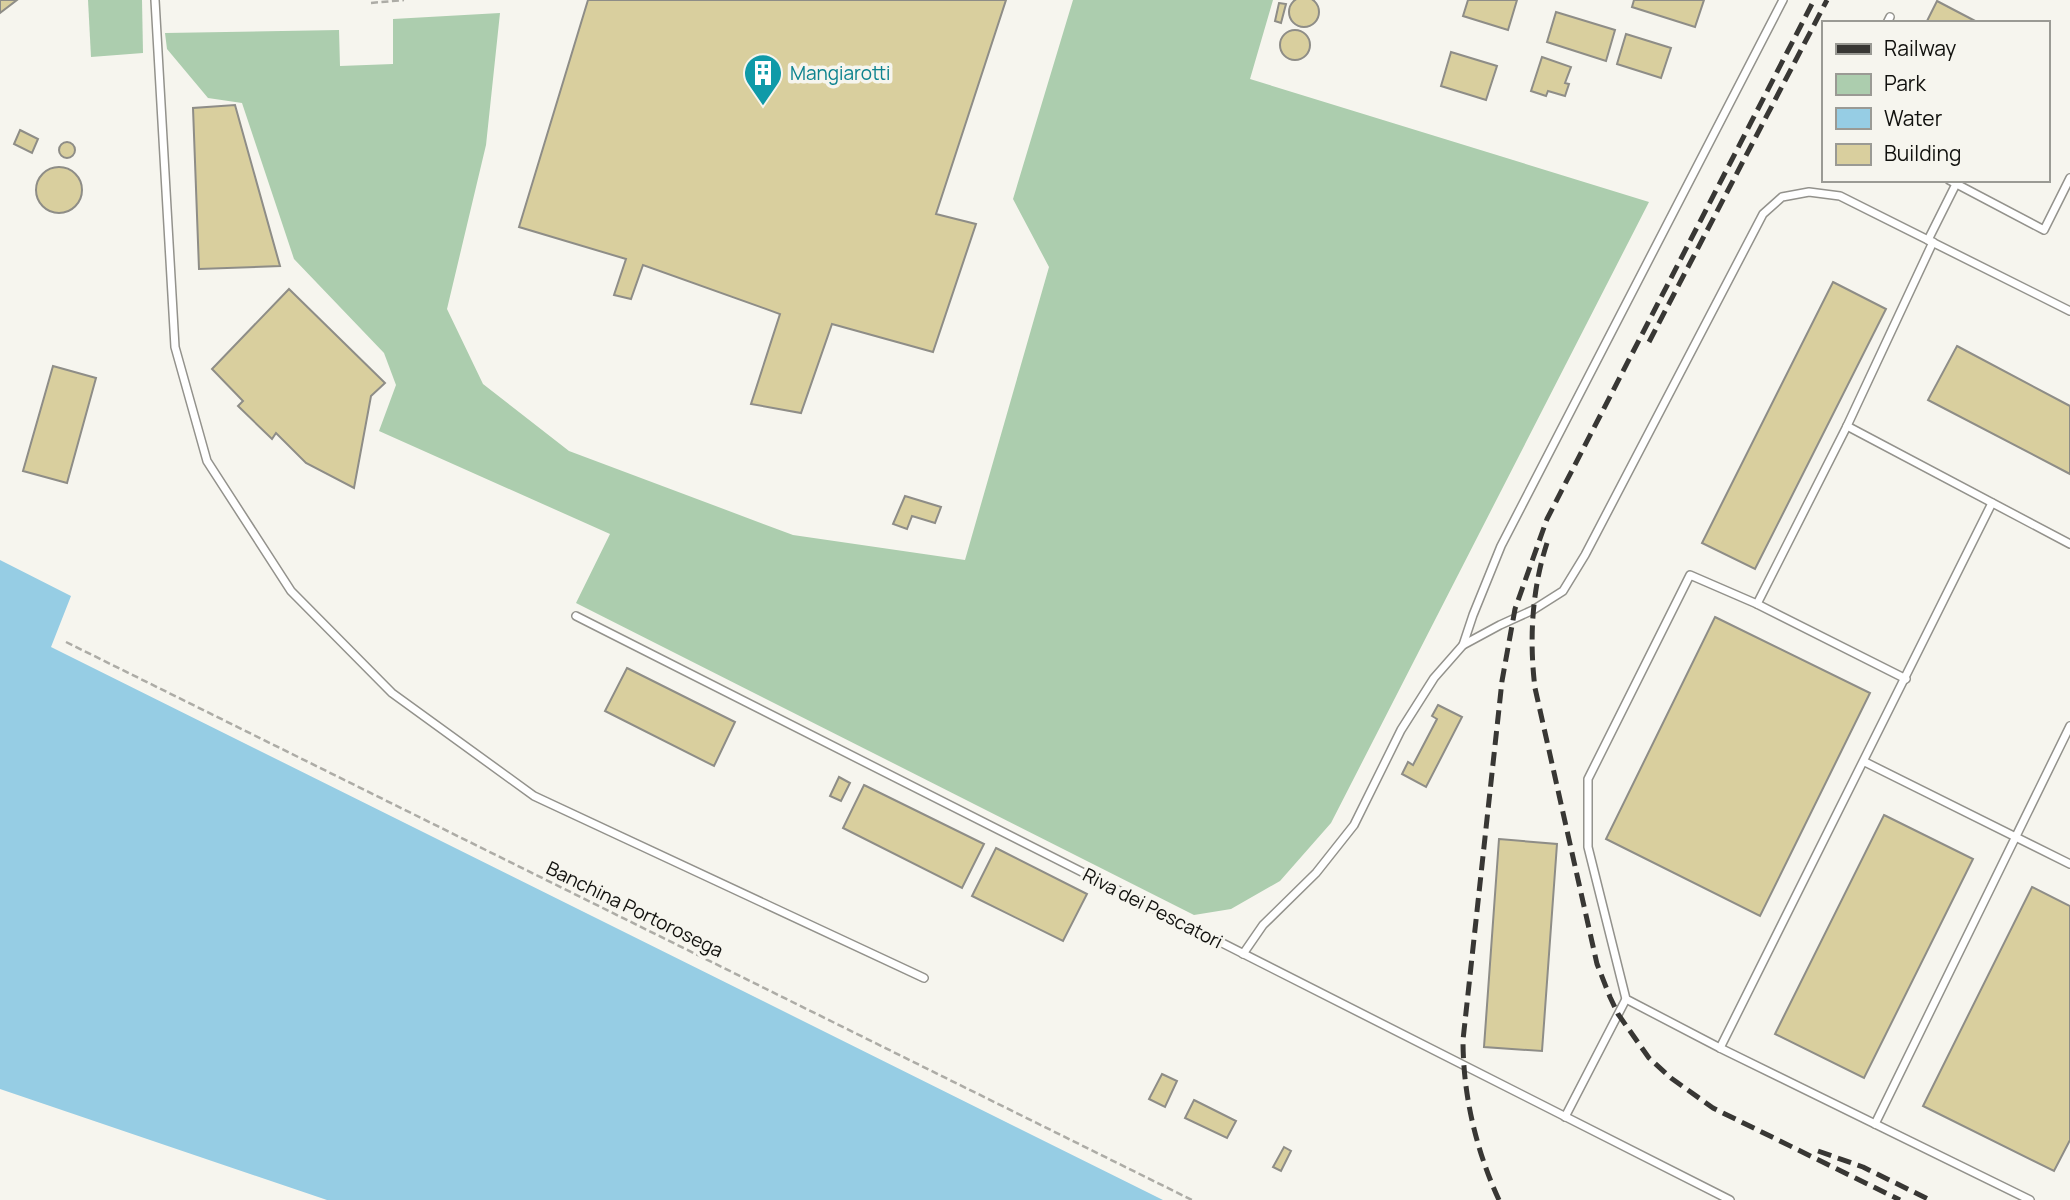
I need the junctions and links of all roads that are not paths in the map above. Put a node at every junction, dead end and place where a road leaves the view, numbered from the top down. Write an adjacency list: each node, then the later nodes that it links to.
1 (155, 0): 19 (lane)
2 (1783, 0): 12 (lane)
3 (2070, 178): 4 (lane)
4 (1952, 182): 5 (lane)
5 (1931, 241): 6 (lane); 7 (lane); 12 (lane)
6 (2070, 311)
7 (1847, 426): 8 (lane); 10 (lane)
8 (1993, 503): 9 (lane); 13 (lane)
9 (2070, 544)
10 (1757, 604): 13 (lane); 20 (lane)
11 (576, 616): 18 (lane, Riva dei Pescatori)
12 (1463, 645): 18 (lane)
13 (1906, 679): 15 (lane)
14 (2070, 726): 16 (lane)
15 (1864, 762): 16 (lane); 21 (lane)
16 (2016, 837): 17 (lane); 23 (lane)
17 (2070, 864)
18 (1243, 954): 22 (lane, Riva dei Pescatori)
19 (925, 978)
20 (1626, 999): 21 (lane); 22 (lane)
21 (1720, 1048): 23 (lane)
22 (1565, 1117): 24 (lane, Riva dei Pescatori)
23 (1875, 1124): 25 (lane)
24 (1730, 1200)
25 (2030, 1200)

